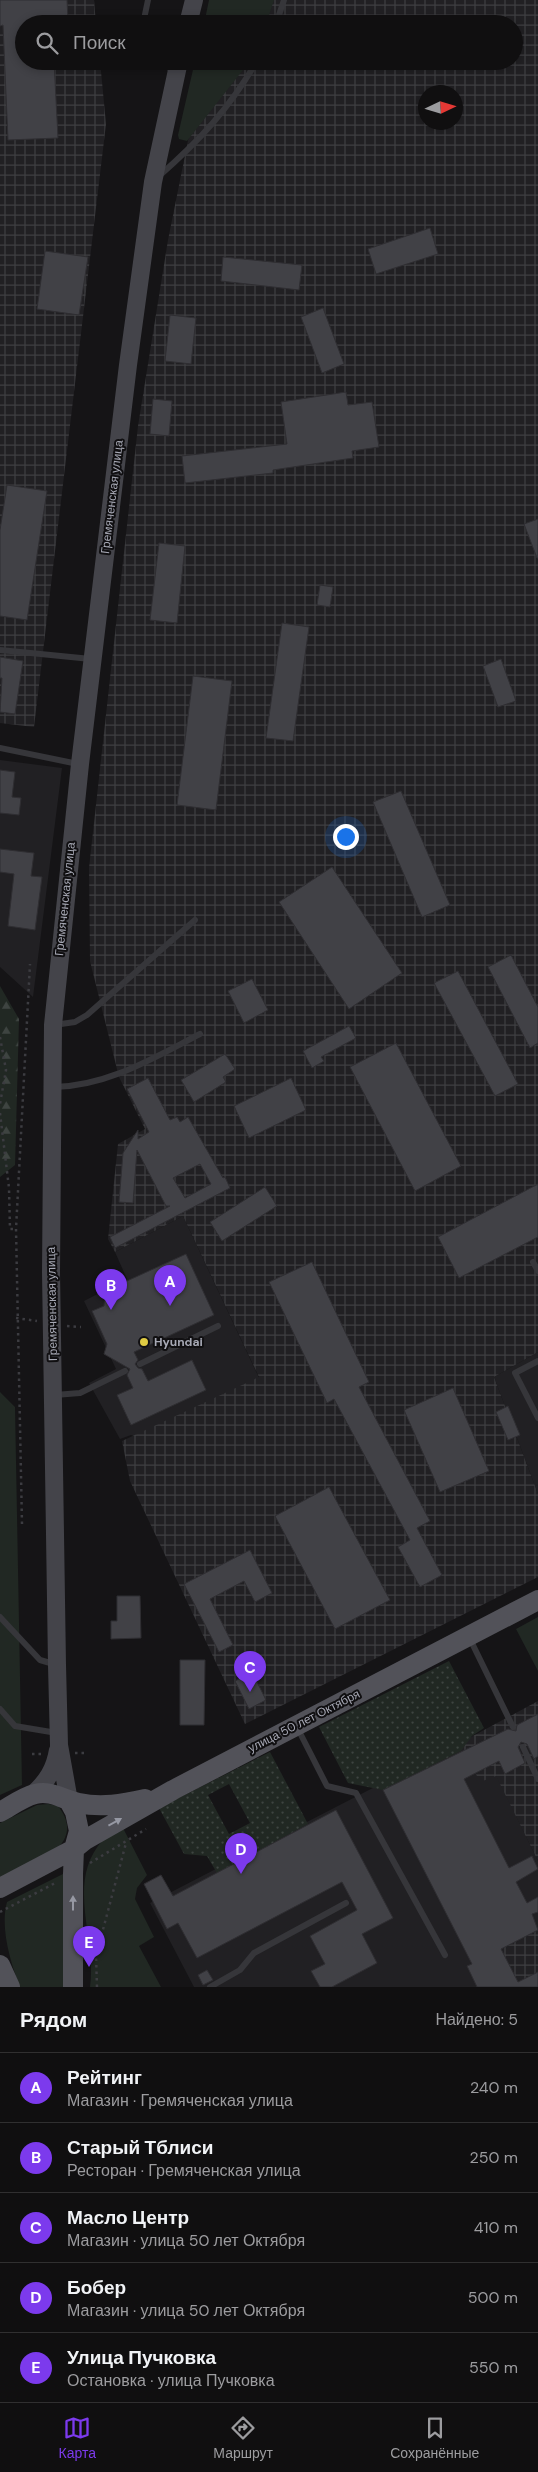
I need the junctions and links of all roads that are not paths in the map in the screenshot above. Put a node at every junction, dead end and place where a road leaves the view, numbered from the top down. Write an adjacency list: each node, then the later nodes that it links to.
1 (148, 0): 4 (lane)
2 (194, 0): 5 (main road)
3 (284, 0): 6 (lane)
4 (145, 15)
5 (190, 15)
6 (279, 15)
7 (177, 70): 9 (main road, Гремяченская улица)
8 (252, 70): 9 (lane)
9 (153, 182): 11 (main road, Гремяченская улица)
10 (0, 650): 11 (lane)
11 (92, 660): 13 (main road, Гремяченская улица)
12 (0, 748): 13 (lane)
13 (80, 764): 15 (main road, Гремяченская улица)
14 (195, 920): 15 (lane)
15 (53, 1025): 17 (main road, Гремяченская улица)
16 (200, 1034): 17 (lane)
17 (52, 1087): 24 (main road, Гремяченская улица)
18 (533, 1262): 19 (lane)
19 (538, 1271)
20 (218, 1326): 22 (lane)
21 (538, 1361): 25 (lane)
22 (140, 1364)
23 (125, 1371): 24 (lane)
24 (53, 1396): 29 (main road, Гремяченская улица)
25 (538, 1418)
26 (538, 1600): 28 (main road, улица 50 лет Октября)
27 (0, 1617): 29 (lane)
28 (468, 1636): 31 (main road, улица 50 лет Октября); 32 (lane)
29 (56, 1665): 33 (main road, Гремяченская улица)
30 (0, 1709): 33 (lane)
31 (296, 1726): 36 (main road, улица 50 лет Октября); 43 (lane)
32 (513, 1727)
33 (59, 1739): 37 (main road); 38 (main road)
34 (523, 1747): 35 (lane)
35 (538, 1779)
36 (173, 1790): 38 (main road); 40 (main road, улица 50 лет Октября, one-way to 36)
37 (34, 1794): 38 (main road); 39 (main road)
38 (69, 1801): 40 (main road)
39 (0, 1812)
40 (74, 1849): 41 (main road, улица 50 лет Октября); 46 (main road, one-way to 40)
41 (0, 1888)
42 (346, 1903): 47 (lane)
43 (445, 1955)
44 (0, 1965): 45 (main road)
45 (10, 1987)
46 (73, 1987)
47 (210, 1987)

